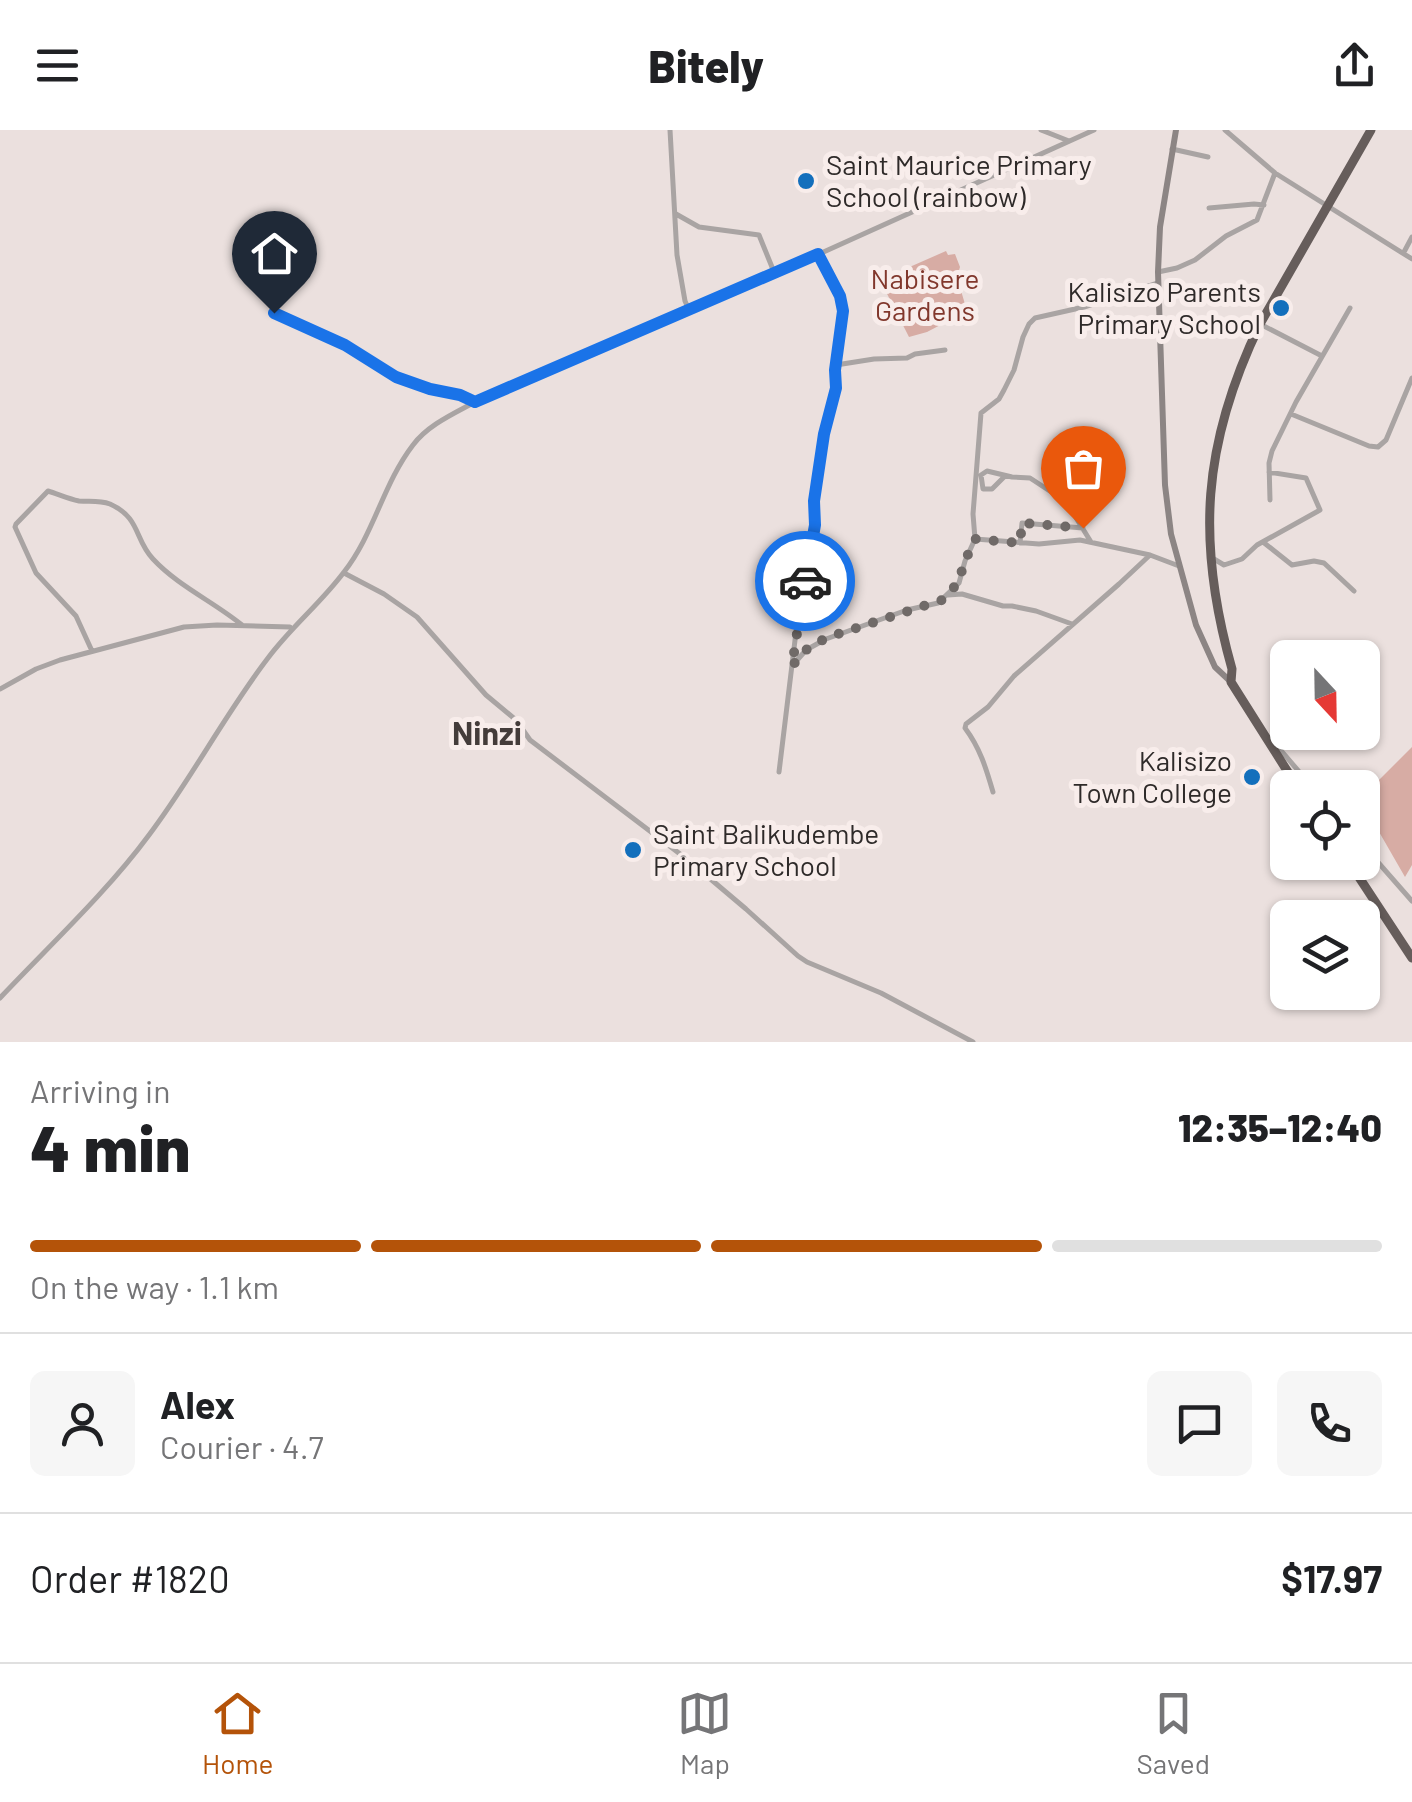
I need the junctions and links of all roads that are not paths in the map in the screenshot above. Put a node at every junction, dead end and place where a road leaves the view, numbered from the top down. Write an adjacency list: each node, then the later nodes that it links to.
1 (670, 130): 15 (street)
2 (1041, 130): 8 (street)
3 (1094, 130): 7 (street)
4 (1176, 130): 9 (street)
5 (1225, 130): 11 (street)
6 (1371, 130): 13 (highway)
7 (1078, 134): 8 (street)
8 (1069, 140): 17 (street)
9 (1172, 149): 10 (street); 21 (street)
10 (1208, 157)
11 (1275, 173): 12 (street); 13 (street)
12 (1264, 205): 14 (street); 21 (street)
13 (1328, 206): 18 (street); 26 (highway)
14 (1209, 208)
15 (675, 214): 20 (street); 24 (street)
16 (1412, 237): 18 (street)
17 (818, 254): 20 (street); 29 (street)
18 (1403, 254): 19 (street)
19 (1412, 259)
20 (774, 272): 24 (street)
21 (1158, 272): 22 (street)
22 (1158, 283): 38 (street); 44 (street)
23 (1350, 308): 28 (street)
24 (689, 310): 32 (street)
25 (274, 313): 32 (street)
26 (1260, 324): 28 (street); 43 (highway)
27 (945, 350): 29 (street)
28 (1322, 356): 33 (street)
29 (836, 365): 52 (street)
30 (1412, 378): 31 (street)
31 (1410, 386): 33 (street)
32 (475, 402): 45 (street)
33 (1291, 414): 34 (street)
34 (1269, 472): 36 (street); 40 (street)
35 (1005, 476): 35 (street); 37 (street)
36 (1270, 500)
37 (1083, 528): 39 (street); 41 (street)
38 (975, 539): 41 (street); 47 (street)
39 (1092, 542): 41 (street); 42 (street)
40 (1263, 542): 43 (street); 46 (street)
41 (1020, 543)
42 (1150, 555): 44 (street); 48 (street)
43 (1210, 555): 53 (highway)
44 (1178, 566): 53 (street)
45 (344, 573): 50 (street); 65 (street)
46 (1354, 591)
47 (945, 596): 48 (street); 52 (street)
48 (1073, 624): 59 (street)
49 (242, 625): 50 (street); 51 (street); 51 (street)
50 (293, 628): 64 (street)
51 (92, 651): 54 (street)
52 (792, 666): 58 (street)
53 (1231, 682): 55 (highway)
54 (0, 690)
55 (1260, 726): 56 (highway); 57 (street)
56 (1287, 770)
57 (1298, 770)
58 (778, 772)
59 (992, 792)
60 (1380, 864): 62 (street)
61 (1361, 880): 63 (highway)
62 (1412, 900)
63 (1412, 958)
64 (0, 998)
65 (973, 1042)

